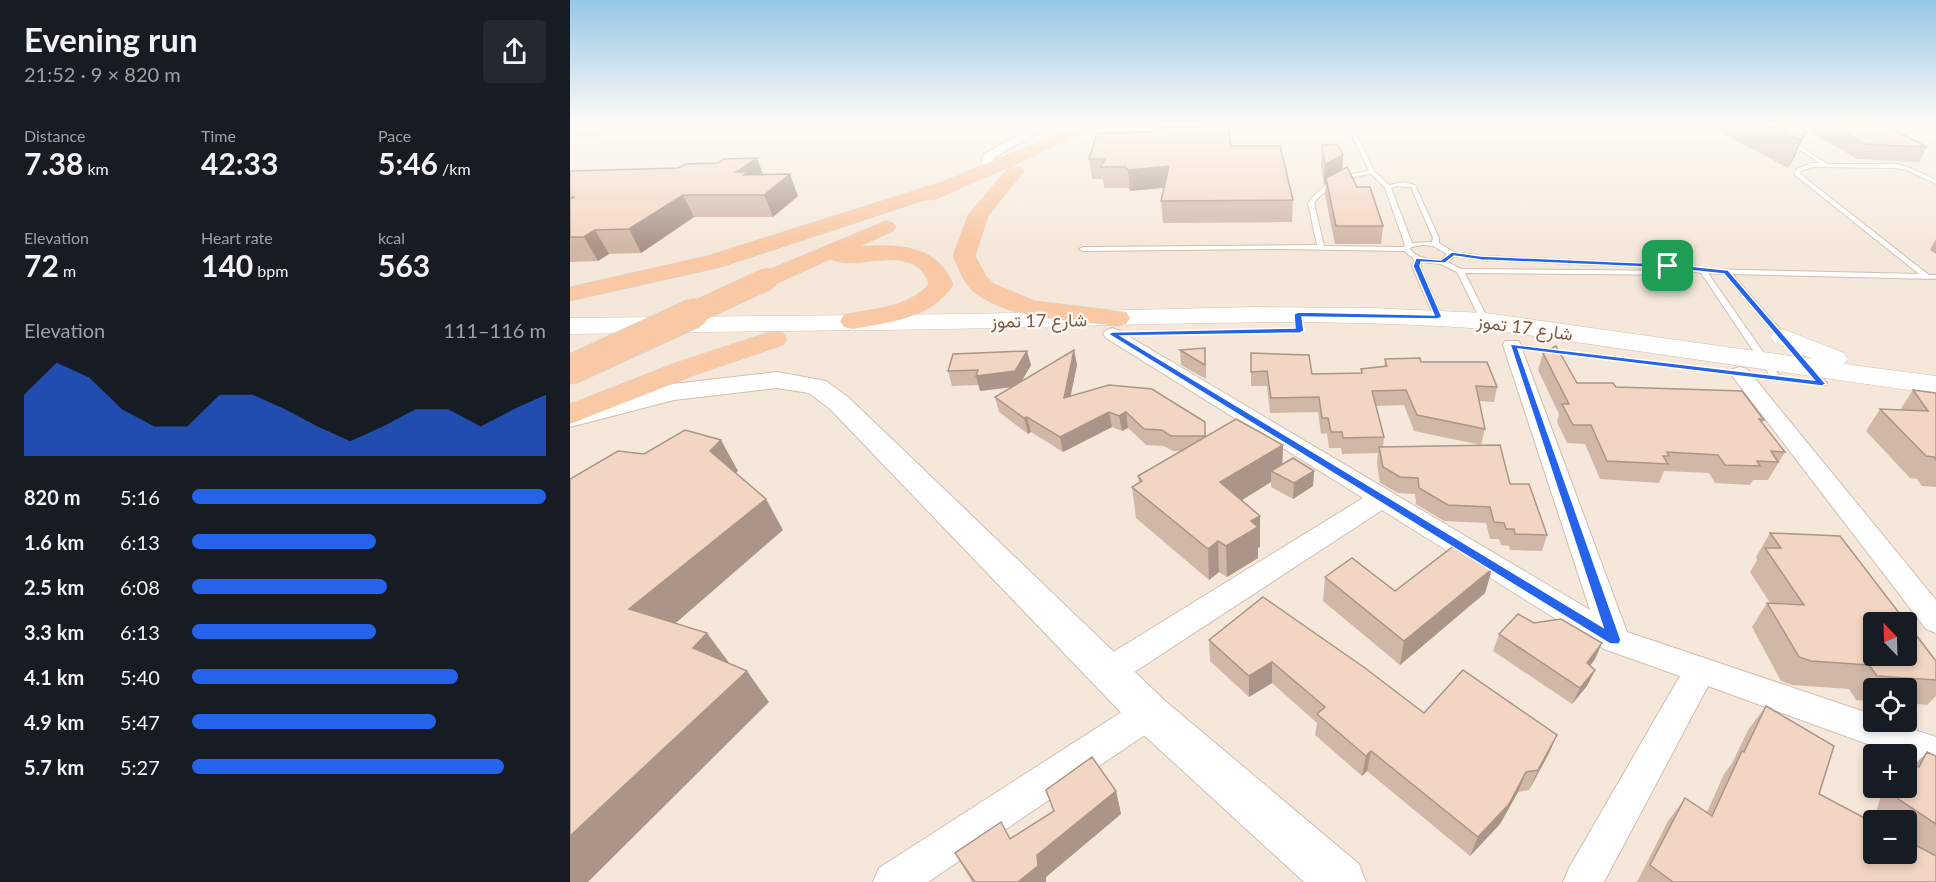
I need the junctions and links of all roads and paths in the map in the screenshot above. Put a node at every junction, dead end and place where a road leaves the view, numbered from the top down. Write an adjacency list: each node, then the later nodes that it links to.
1 (990, 164): 7 (street)
2 (1017, 164): 7 (highway)
3 (1018, 164): 7 (highway)
4 (1368, 164): 8 (lane)
5 (1825, 164): 26 (lane)
6 (1837, 164): 9 (lane)
7 (1005, 170): 10 (highway); 20 (highway); 34 (highway)
8 (1372, 172): 11 (lane); 13 (lane)
9 (1936, 182)
10 (949, 186): 25 (highway); 28 (highway)
11 (1388, 187): 12 (lane); 14 (lane)
12 (1435, 244): 14 (lane); 16 (lane)
13 (1321, 247): 14 (lane); 15 (lane)
14 (1407, 247): 17 (lane)
15 (1083, 249)
16 (1452, 254): 18 (lane); 19 (lane)
17 (1419, 260): 18 (lane); 29 (lane)
18 (1443, 262): 21 (lane)
19 (1591, 263): 22 (lane); 24 (lane)
20 (797, 266): 25 (highway); 30 (highway)
21 (1460, 271): 24 (lane); 31 (lane)
22 (1703, 271): 23 (lane); 24 (lane); 35 (lane)
23 (1726, 272): 26 (lane); 36 (lane)
24 (1598, 273)
25 (756, 277): 40 (highway); 43 (highway, bridge)
26 (1926, 277): 27 (lane)
27 (1936, 277)
28 (570, 294)
29 (1438, 317): 31 (main road, شارع 17 تموز); 32 (main road, شارع 17 تموز)
30 (853, 321): 33 (main road, شارع 17 تموز); 34 (main road, شارع 17 تموز)
31 (1485, 321): 41 (main road, شارع 17 تموز)
32 (1299, 322): 34 (main road, شارع 17 تموز); 39 (main road, شارع 17 تموز)
33 (570, 326)
34 (1114, 326): 37 (main road, شارع 17 تموز); 49 (street)
35 (1746, 333): 41 (main road); 42 (lane)
36 (1783, 337): 44 (lane); 45 (main road)
37 (773, 339): 38 (main road, شارع 17 تموز); 48 (highway)
38 (570, 342)
39 (1512, 345): 41 (main road, شارع 17 تموز); 51 (street)
40 (570, 352)
41 (1732, 364): 42 (main road, شارع 17 تموز); 50 (street)
42 (1771, 369): 44 (main road, شارع 17 تموز)
43 (570, 370)
44 (1815, 375): 45 (main road, شارع 17 تموز); 47 (main road, شارع 17 تموز)
45 (1892, 379): 46 (main road, شارع 17 تموز)
46 (1936, 385)
47 (1936, 399)
48 (570, 417): 53 (street)
49 (1382, 498): 51 (street); 53 (street)
50 (1936, 621)
51 (1614, 640): 52 (street)
52 (1701, 669): 55 (street); 56 (street)
53 (1108, 672): 54 (street)
54 (1149, 712): 57 (street); 58 (street)
55 (1936, 753)
56 (1589, 880)
57 (893, 882)
58 (1341, 882)

